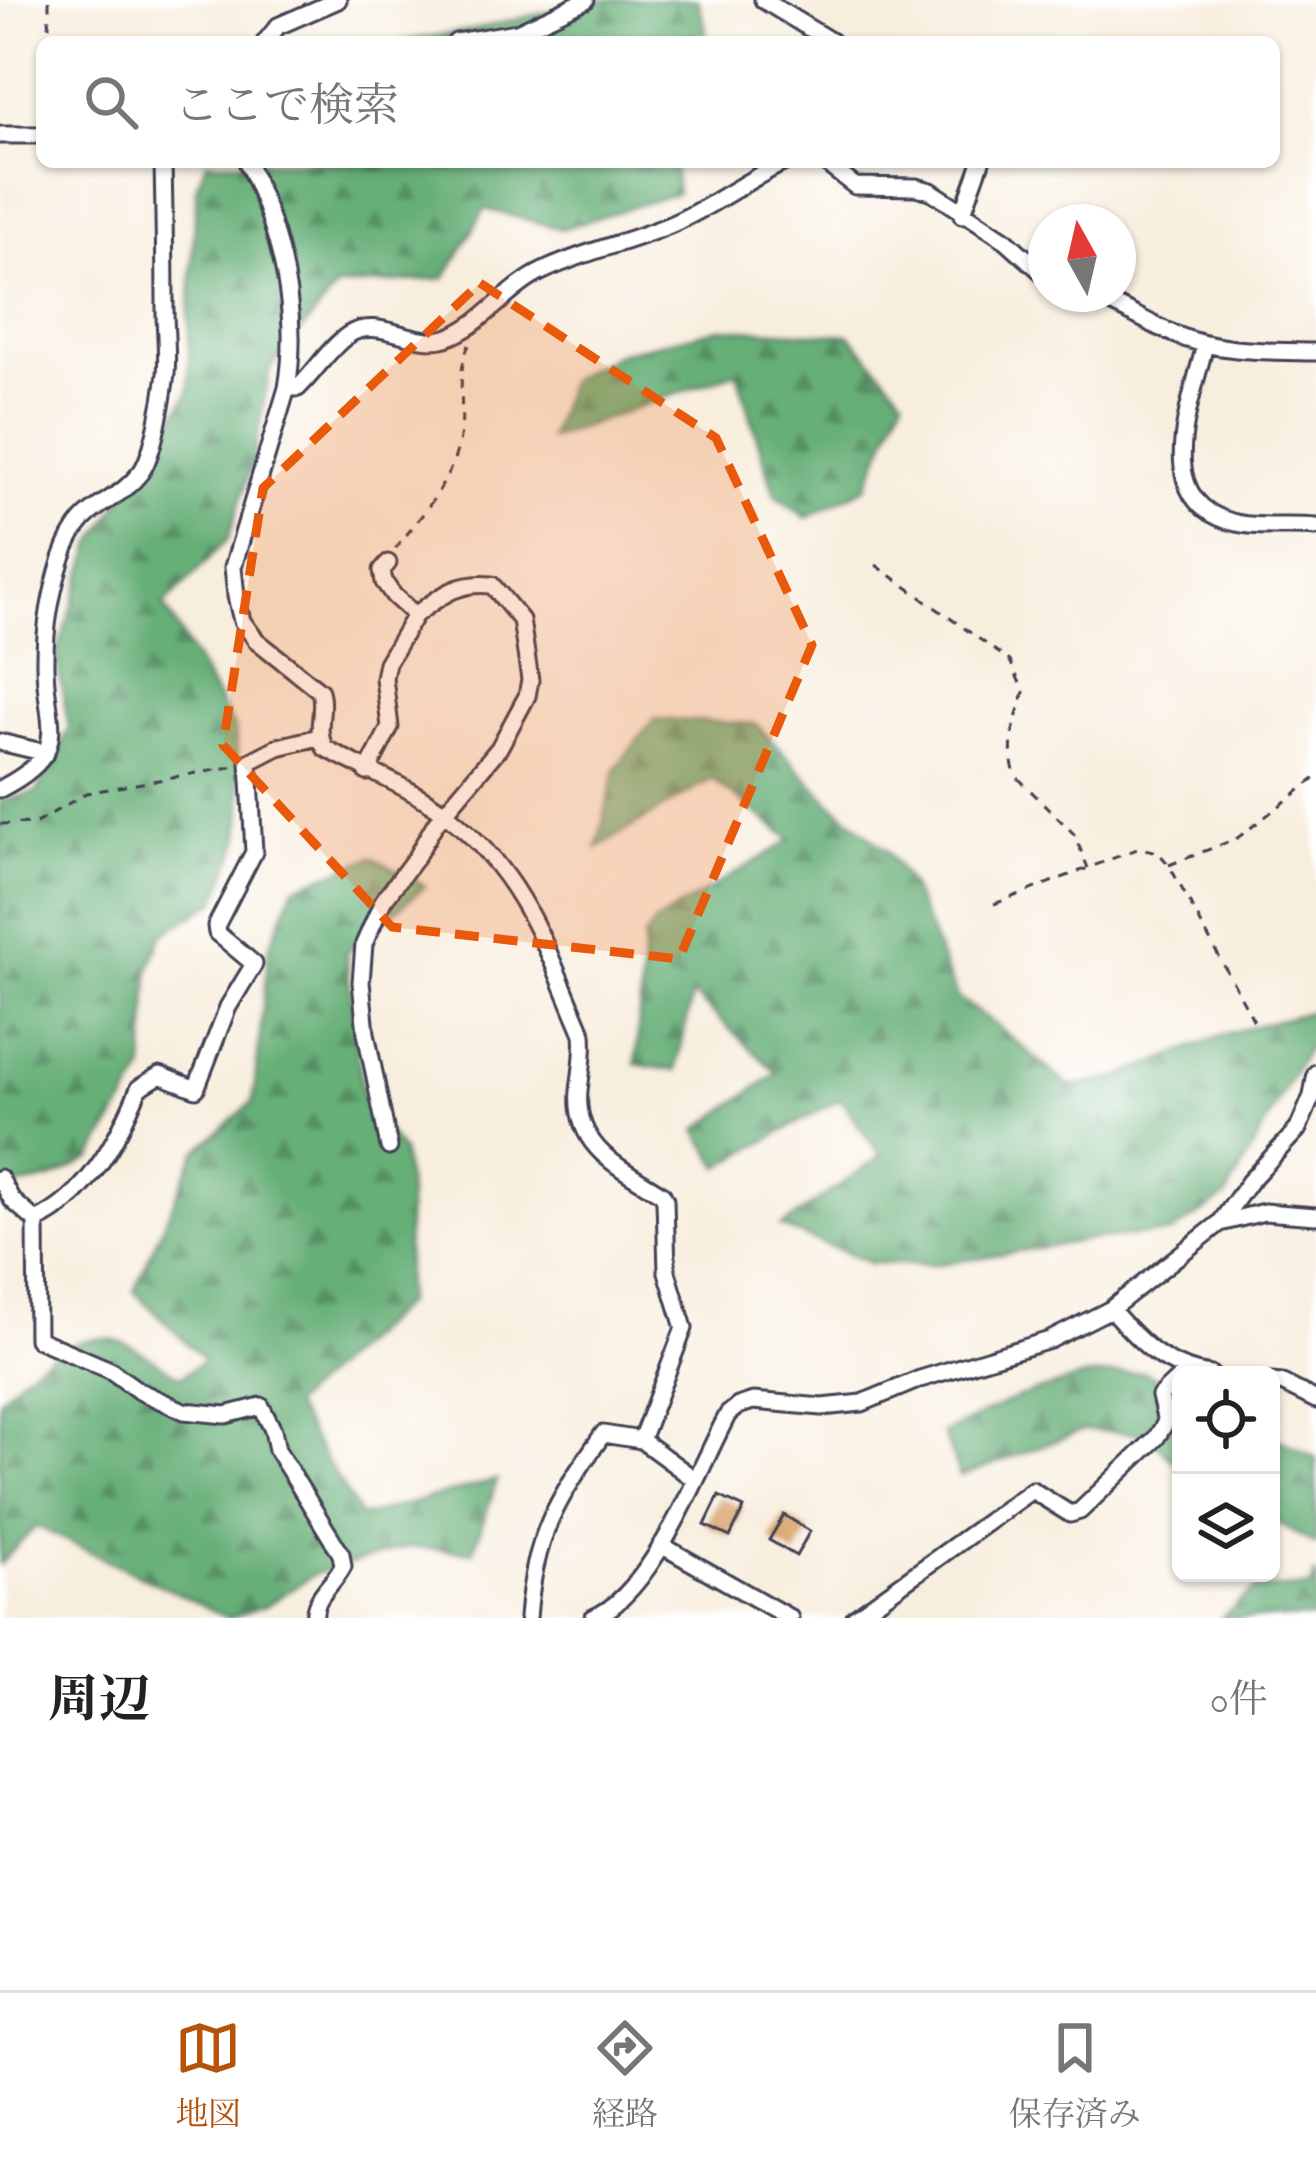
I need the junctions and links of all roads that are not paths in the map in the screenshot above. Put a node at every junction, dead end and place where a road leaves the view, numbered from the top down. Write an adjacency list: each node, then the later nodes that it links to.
1 (338, 0): 4 (street)
2 (586, 0): 5 (street)
3 (763, 0): 6 (street)
4 (270, 36)
5 (493, 36)
6 (822, 36)
7 (0, 135): 8 (street)
8 (36, 135)
9 (163, 168): 25 (street)
10 (250, 168): 19 (street)
11 (774, 168): 19 (street)
12 (832, 168): 14 (street)
13 (979, 168): 14 (street)
14 (962, 215): 15 (street)
15 (1028, 260)
16 (1133, 312): 17 (street)
17 (1205, 344): 18 (street); 20 (street)
18 (1316, 352)
19 (287, 388): 23 (street)
20 (1316, 527)
21 (388, 563): 22 (street)
22 (415, 615): 26 (street); 28 (street)
23 (319, 737): 26 (street); 33 (street)
24 (0, 742): 25 (street)
25 (46, 753): 27 (street)
26 (367, 772): 28 (street)
27 (0, 789)
28 (445, 813): 30 (street); 40 (street)
29 (1316, 1073): 34 (street)
30 (389, 1147)
31 (0, 1178): 33 (street)
32 (1316, 1216): 34 (street)
33 (36, 1222): 43 (street)
34 (1220, 1222): 35 (street)
35 (1111, 1309): 36 (street); 41 (street)
36 (1173, 1366)
37 (1280, 1383): 39 (street)
38 (1172, 1385): 47 (street)
39 (1316, 1400)
40 (641, 1440): 41 (street); 44 (street)
41 (694, 1478): 42 (street)
42 (661, 1545): 45 (street); 46 (street)
43 (315, 1618)
44 (528, 1618)
45 (593, 1618)
46 (790, 1618)
47 (854, 1618)

